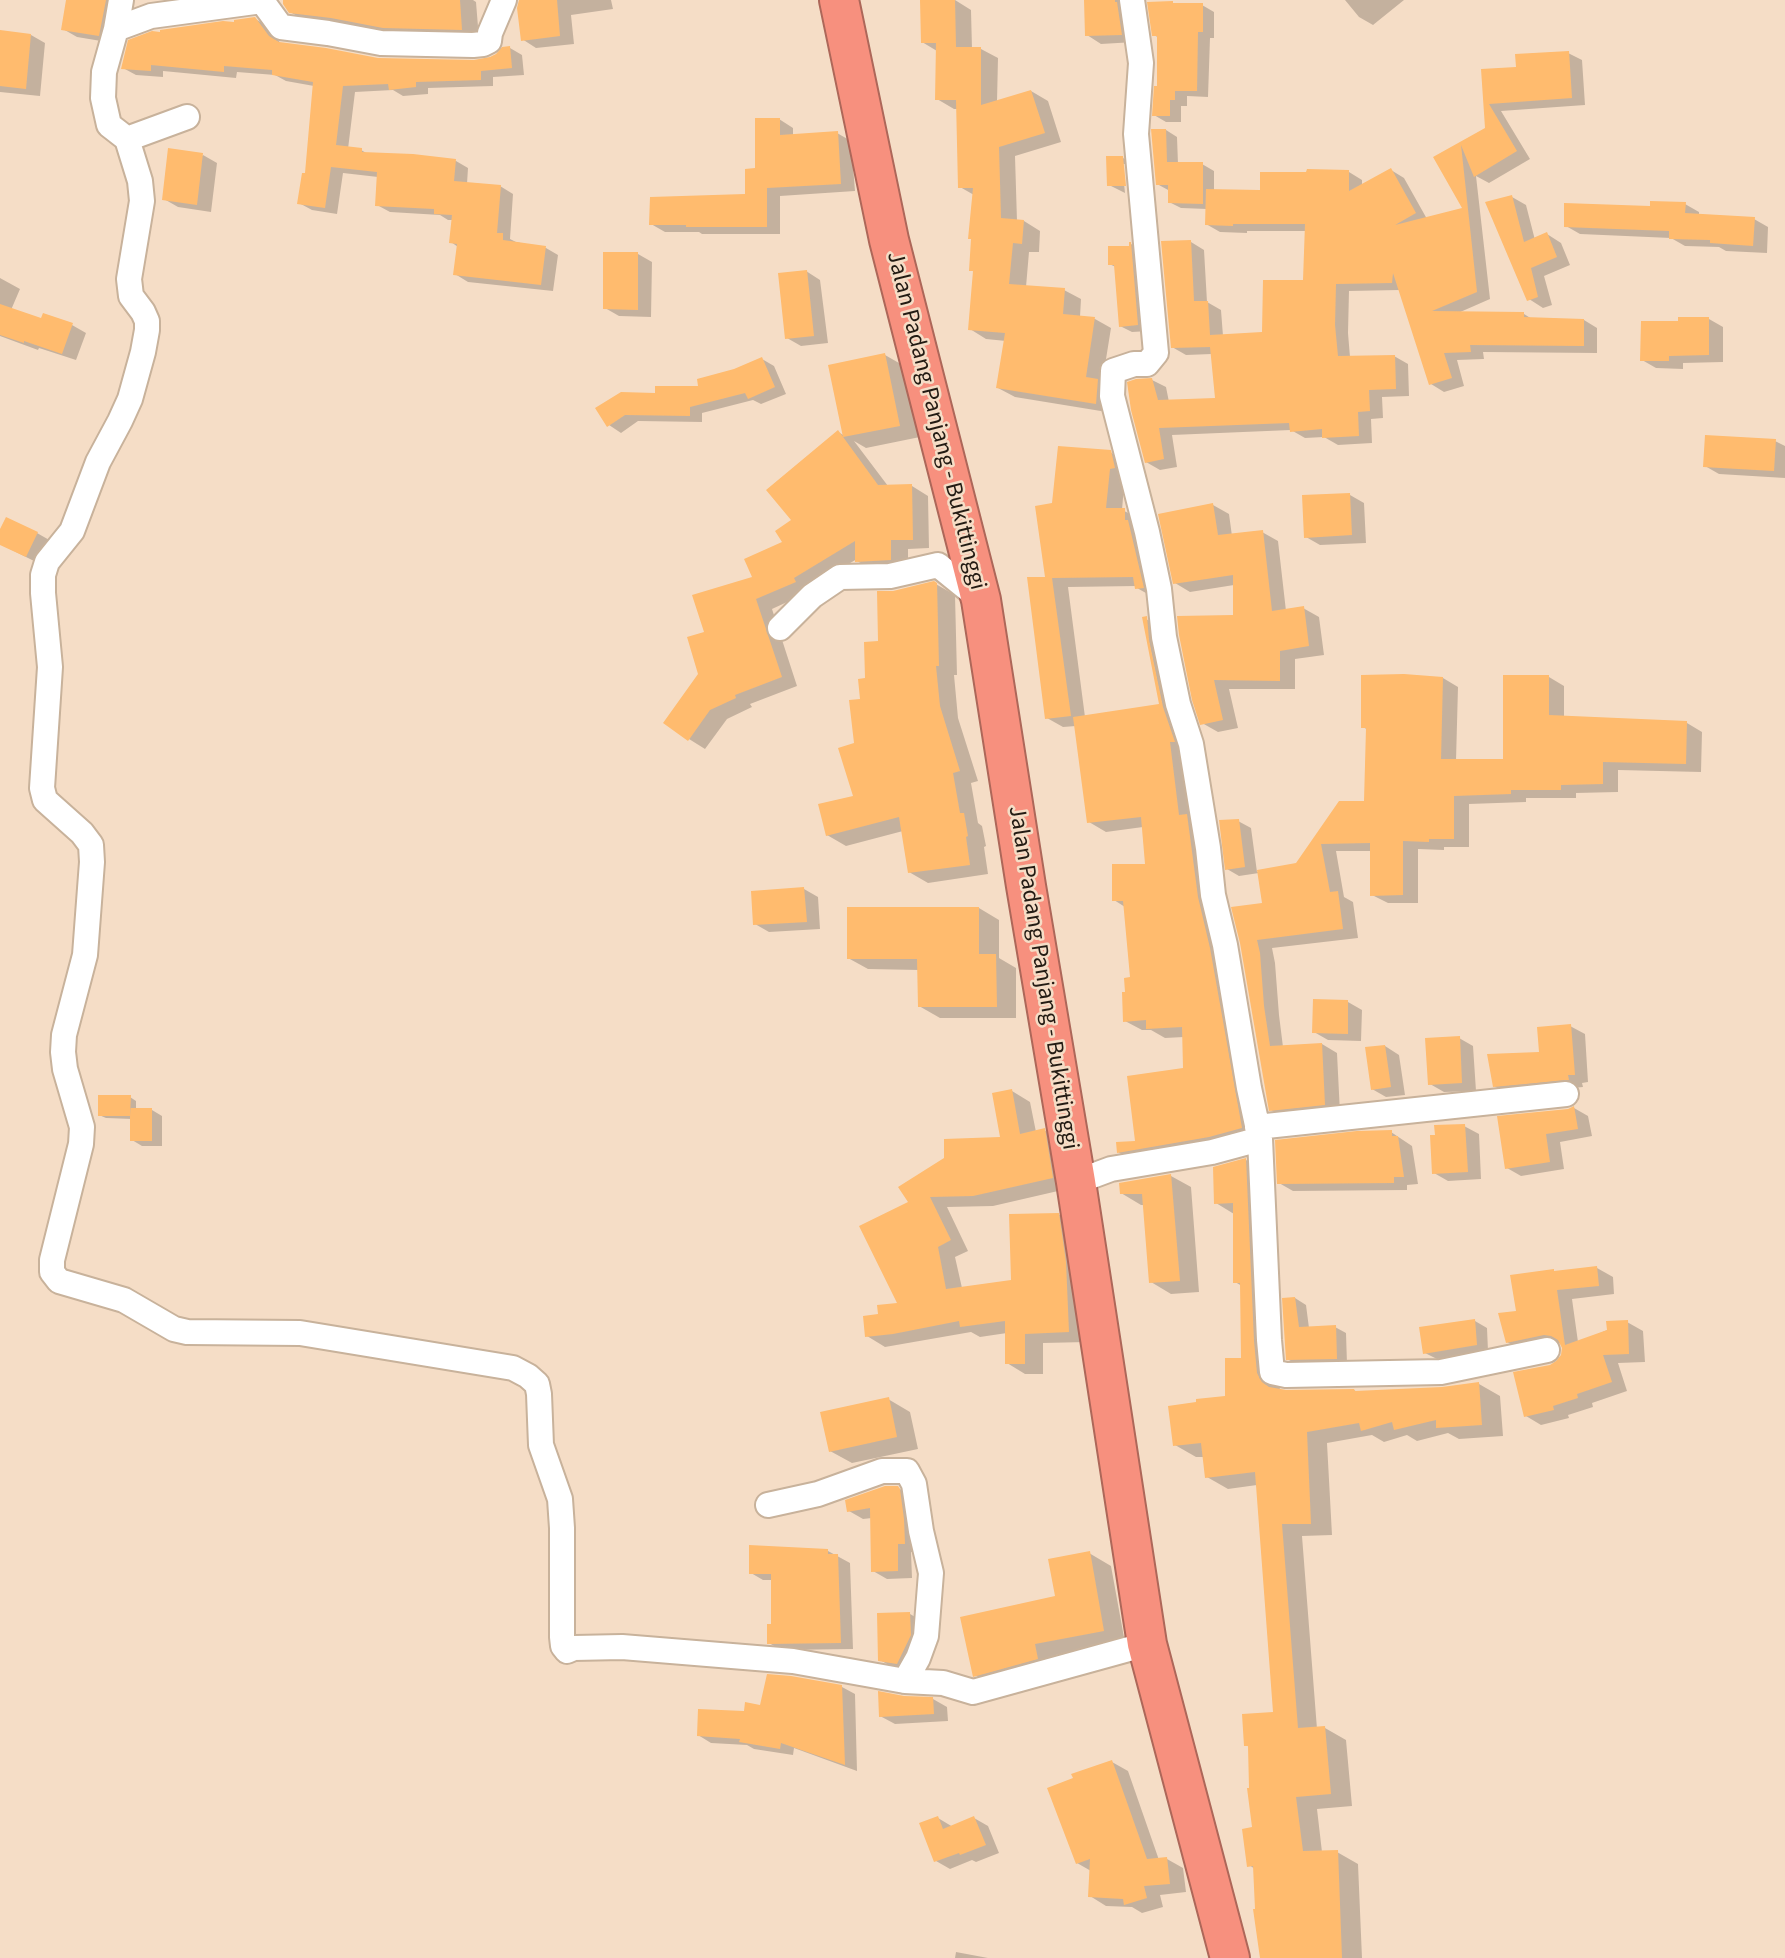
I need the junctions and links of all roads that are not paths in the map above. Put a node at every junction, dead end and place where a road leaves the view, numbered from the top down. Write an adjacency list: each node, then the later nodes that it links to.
1 (121, 0): 5 (street)
2 (505, 0): 5 (street)
3 (839, 0): 8 (highway, Jalan Padang Panjang - Bukittinggi)
4 (1132, 0): 11 (street)
5 (116, 29): 7 (street)
6 (187, 117): 7 (street)
7 (127, 139): 16 (street)
8 (981, 600): 9 (street); 12 (highway, Jalan Padang Panjang - Bukittinggi)
9 (780, 628)
10 (1566, 1094): 11 (street)
11 (1259, 1133): 12 (street); 13 (street)
12 (1076, 1182): 15 (highway, Jalan Padang Panjang - Bukittinggi)
13 (1548, 1350)
14 (768, 1505): 16 (street)
15 (1147, 1644): 16 (street); 17 (highway, Jalan Padang Panjang - Bukittinggi)
16 (905, 1681)
17 (1230, 1958)

